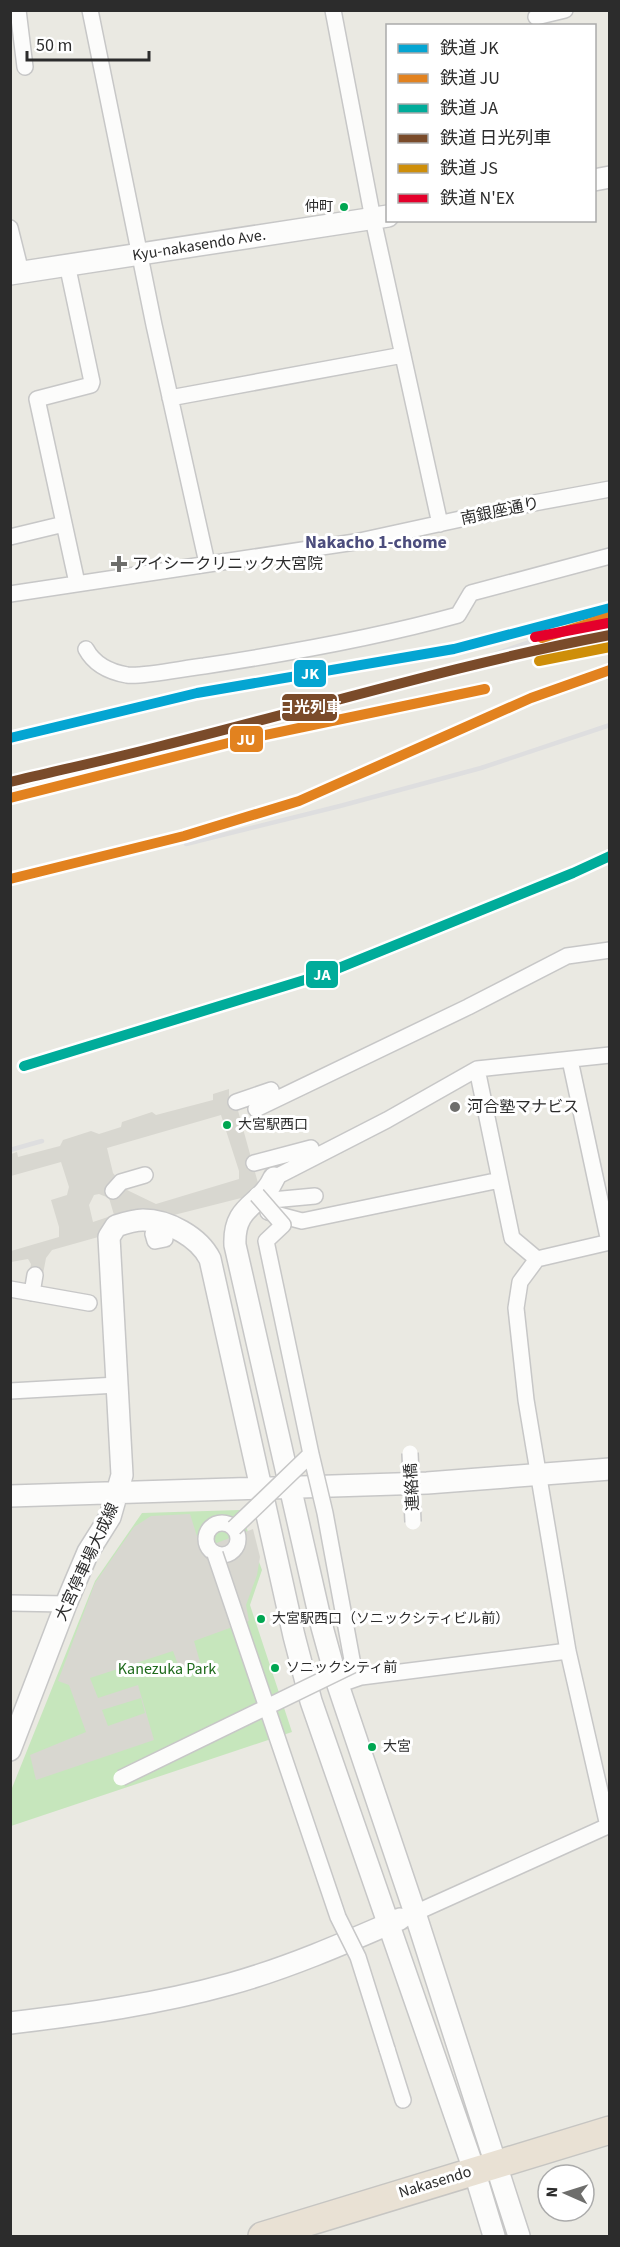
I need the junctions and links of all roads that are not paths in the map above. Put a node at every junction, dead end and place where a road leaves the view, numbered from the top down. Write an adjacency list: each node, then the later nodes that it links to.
1 (18, 10): 6 (street)
2 (90, 10): 9 (street)
3 (333, 10): 7 (street)
4 (566, 10): 5 (street)
5 (536, 18)
6 (25, 67)
7 (380, 218): 9 (street, Kyu-nakasendo Ave.); 12 (street)
8 (10, 228): 11 (street)
9 (140, 254): 10 (street, Kyu-nakasendo Ave.); 13 (street)
10 (67, 264): 11 (street, Kyu-nakasendo Ave.); 15 (street)
11 (16, 273)
12 (403, 354): 13 (street); 16 (street)
13 (170, 398): 19 (street)
14 (609, 489): 16 (street, 南銀座通り)
15 (64, 524): 17 (street); 20 (street)
16 (440, 524): 19 (street, 南銀座通り)
17 (10, 537)
18 (609, 556): 22 (street)
19 (207, 563): 20 (street, 南銀座通り)
20 (74, 584): 21 (street, 南銀座通り)
21 (10, 594)
22 (86, 650)
23 (609, 950): 29 (street)
24 (609, 1055): 25 (street)
25 (570, 1060): 26 (street); 38 (street)
26 (477, 1069): 33 (street); 34 (street)
27 (271, 1090): 28 (street)
28 (236, 1102)
29 (256, 1109)
30 (311, 1148): 31 (street)
31 (254, 1163)
32 (145, 1175): 35 (street)
33 (274, 1178): 37 (street)
34 (500, 1180): 37 (street); 39 (street)
35 (117, 1186)
36 (315, 1196): 37 (street)
37 (255, 1201): 47 (street, bridge); 51 (street)
38 (609, 1242): 39 (street)
39 (537, 1259): 49 (street)
40 (35, 1275): 42 (street)
41 (10, 1289): 42 (street)
42 (32, 1293): 43 (street)
43 (89, 1304)
44 (117, 1385): 45 (street); 50 (street, 大宮停車場大成線); 52 (street, 大宮停車場大成線)
45 (10, 1391)
46 (410, 1453): 54 (street, 連絡橋, bridge)
47 (311, 1454): 55 (street, bridge); 61 (street, bridge)
48 (609, 1469): 49 (street)
49 (538, 1473): 51 (street); 59 (street)
50 (120, 1483): 52 (street); 53 (street); 58 (street, 大宮停車場大成線)
51 (290, 1487): 52 (street); 60 (street)
52 (261, 1488): 66 (street)
53 (10, 1496)
54 (413, 1522)
55 (234, 1528): 56 (street); 56 (street)
56 (215, 1554): 61 (street, bridge)
57 (10, 1603): 58 (street)
58 (66, 1604): 62 (street, 大宮停車場大成線)
59 (568, 1651): 60 (street); 64 (street)
60 (338, 1685): 65 (street)
61 (267, 1708): 63 (street, bridge); 68 (street, bridge)
62 (10, 1750)
63 (121, 1778)
64 (609, 1826): 65 (street)
65 (415, 1912): 66 (street); 70 (street)
66 (389, 1924): 67 (street); 70 (street)
67 (10, 2024)
68 (403, 2100)
69 (609, 2130): 70 (highway, Nakasendo)
70 (485, 2167): 71 (highway, Nakasendo); 72 (street); 73 (street)
71 (262, 2236)
72 (494, 2236)
73 (519, 2236)

